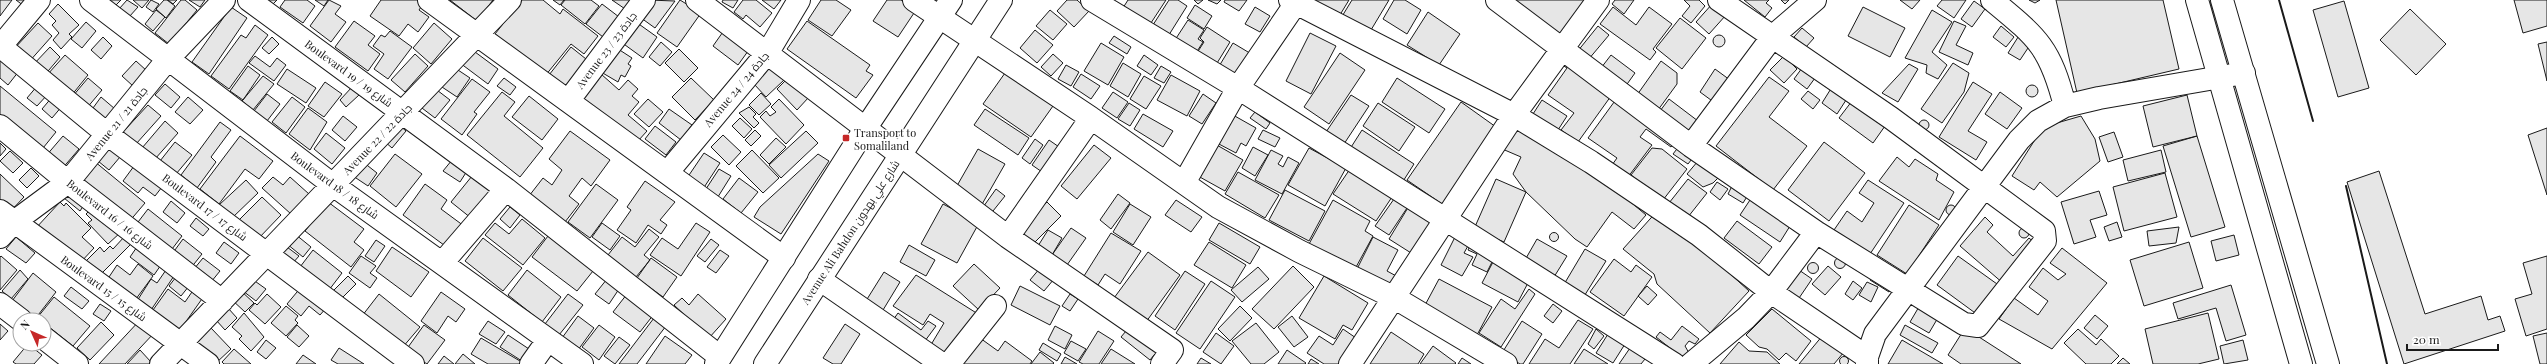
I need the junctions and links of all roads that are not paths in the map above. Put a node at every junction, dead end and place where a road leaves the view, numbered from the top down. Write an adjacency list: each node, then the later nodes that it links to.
1 (40, 0): 25 (street)
2 (91, 0): 28 (street, Boulevard 18 / شارع 18)
3 (224, 0): 28 (street, Avenue 21 / جادة 21)
4 (249, 0): 34 (street, Boulevard 19 / شارع 19)
5 (429, 0): 22 (street)
6 (510, 0): 22 (street, Avenue 22 / جادة 22)
7 (644, 0): 32 (street, Avenue 23 / جادة 23)
8 (698, 0): 27 (street)
9 (799, 0): 27 (street, Avenue 24 / جادة 24)
10 (914, 0): 21 (street)
11 (1001, 0): 24 (street, Avenue Ali Bahdon شارع علي بهدون)
12 (1092, 0): 31 (street)
13 (1496, 0): 26 (street)
14 (1598, 0): 26 (street)
15 (1719, 0): 23 (street)
16 (1815, 0): 23 (street)
17 (1992, 0): 33 (street)
18 (2197, 0): 30 (street)
19 (2222, 0): 29 (street)
20 (1293, 2): 31 (street); 35 (street)
21 (945, 8): 24 (street); 38 (street)
22 (477, 35): 32 (street); 34 (street, Avenue 22 / جادة 22)
23 (1773, 36): 40 (street); 46 (street)
24 (975, 40): 36 (street); 41 (street, Avenue Ali Bahdon شارع علي بهدون)
25 (0, 46): 39 (street, Boulevard 17 / شارع 17)
26 (1562, 48): 35 (street); 40 (street)
27 (768, 52): 38 (street); 42 (street, Avenue 24 / جادة 24)
28 (168, 58): 39 (street, Avenue 21 / جادة 21); 45 (street, Boulevard 18 / شارع 18)
29 (2244, 73): 30 (street); 84 (street)
30 (2220, 78): 33 (street); 83 (street)
31 (1238, 88): 44 (street); 48 (street)
32 (569, 100): 42 (street)
33 (2065, 106): 46 (street)
34 (402, 112): 45 (street, Avenue 22 / جادة 22); 47 (street, Boulevard 19 / شارع 19)
35 (1514, 115): 48 (street); 57 (street)
36 (1092, 118): 44 (street); 51 (street)
37 (0, 126): 43 (street, Boulevard 16 / شارع 16)
38 (864, 129): 41 (street); 53 (street)
39 (107, 134): 43 (street, Avenue 21 / جادة 21); 52 (street, Boulevard 17 / شارع 17)
40 (1691, 146): 50 (street)
41 (900, 155): 51 (street); 55 (street, Avenue Ali Bahdon شارع علي بهدون)
42 (667, 173): 53 (street)
43 (68, 182): 49 (street, Avenue 21 / جادة 21); 59 (street, Boulevard 16 / شارع 16)
44 (1184, 183): 58 (street)
45 (333, 185): 52 (street, Avenue 22 / جادة 22); 54 (street, Boulevard 18 / شارع 18)
46 (1983, 188): 56 (street); 56 (street)
47 (506, 189): 54 (street); 67 (street, Boulevard 19 / شارع 19)
48 (1445, 220): 58 (street); 81 (street)
49 (4, 223): 64 (street, Boulevard 15 / شارع 15)
50 (1816, 232): 56 (street); 57 (street)
51 (1008, 237): 69 (street)
52 (267, 253): 59 (street, Avenue 22 / جادة 22); 66 (street, Boulevard 17 / شارع 17)
53 (784, 258): 67 (street)
54 (443, 262): 63 (street, Boulevard 18 / شارع 18)
55 (819, 279): 76 (street, Avenue Ali Bahdon شارع علي بهدون); 77 (street)
56 (1907, 289): 68 (street)
57 (1771, 292): 68 (street); 82 (street)
58 (1395, 298): 79 (street); 80 (street)
59 (222, 300): 64 (street, Avenue 22 / جادة 22)
60 (0, 304): 62 (street)
61 (995, 306): 78 (street)
62 (12, 313)
63 (548, 340): 74 (street); 75 (street, Boulevard 18 / شارع 18)
64 (181, 343): 71 (street, Avenue 22 / جادة 22); 72 (street, Boulevard 15 / شارع 15)
65 (52, 344): 70 (street)
66 (388, 357): 73 (street, Boulevard 17 / شارع 17)
67 (718, 360)
68 (1867, 360)
69 (1164, 363)
70 (77, 364)
71 (161, 364)
72 (208, 364)
73 (413, 364)
74 (531, 364)
75 (582, 364)
76 (765, 364)
77 (942, 364)
78 (949, 364)
79 (1350, 364)
80 (1506, 364)
81 (1674, 364)
82 (1691, 364)
83 (2302, 364)
84 (2328, 364)

